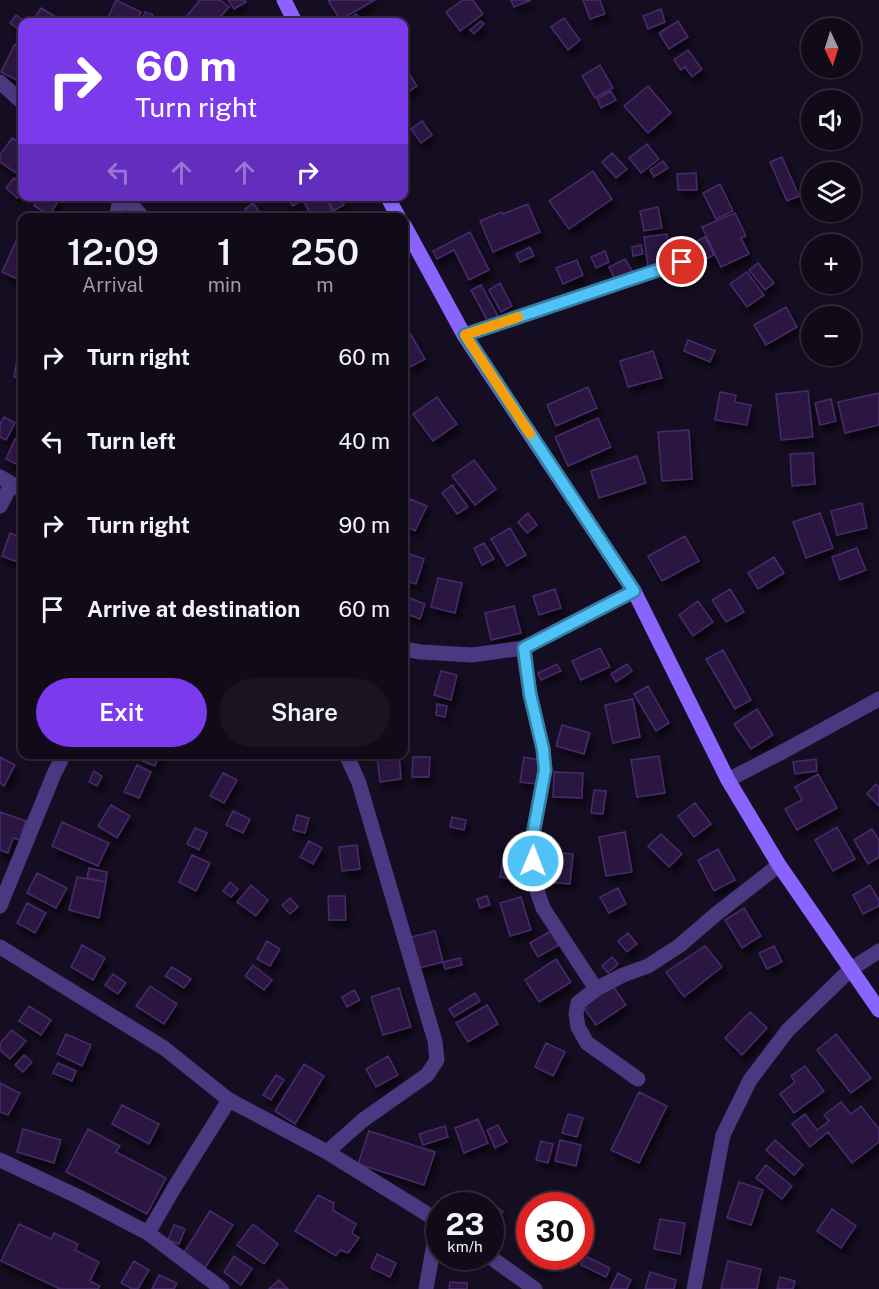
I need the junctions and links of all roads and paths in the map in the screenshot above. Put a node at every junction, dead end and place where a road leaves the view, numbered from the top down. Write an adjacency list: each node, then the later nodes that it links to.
1 (284, 0): 2 (street)
2 (293, 18)
3 (0, 82): 4 (street)
4 (18, 98)
5 (128, 201): 6 (street)
6 (138, 213)
7 (408, 232): 9 (street)
8 (682, 262): 9 (street)
9 (465, 335): 12 (street)
10 (11, 484): 11 (street)
11 (0, 506)
12 (634, 591): 13 (street); 18 (street)
13 (524, 648): 14 (street); 24 (street)
14 (408, 650)
15 (879, 699): 18 (street)
16 (61, 759): 20 (street)
17 (348, 759): 28 (street)
18 (728, 780): 19 (street)
19 (779, 865): 23 (street); 24 (street)
20 (0, 906)
21 (879, 951): 23 (street)
22 (1, 952): 27 (street)
23 (851, 969): 25 (street); 37 (street)
24 (596, 989): 26 (street)
25 (879, 1010)
26 (638, 1079)
27 (229, 1100): 28 (street); 31 (street)
28 (327, 1152): 30 (street)
29 (0, 1160): 31 (street)
30 (426, 1213)
31 (148, 1233): 34 (street)
32 (504, 1267): 36 (street)
33 (430, 1270): 35 (street)
34 (222, 1289)
35 (426, 1289)
36 (535, 1289)
37 (694, 1289)

